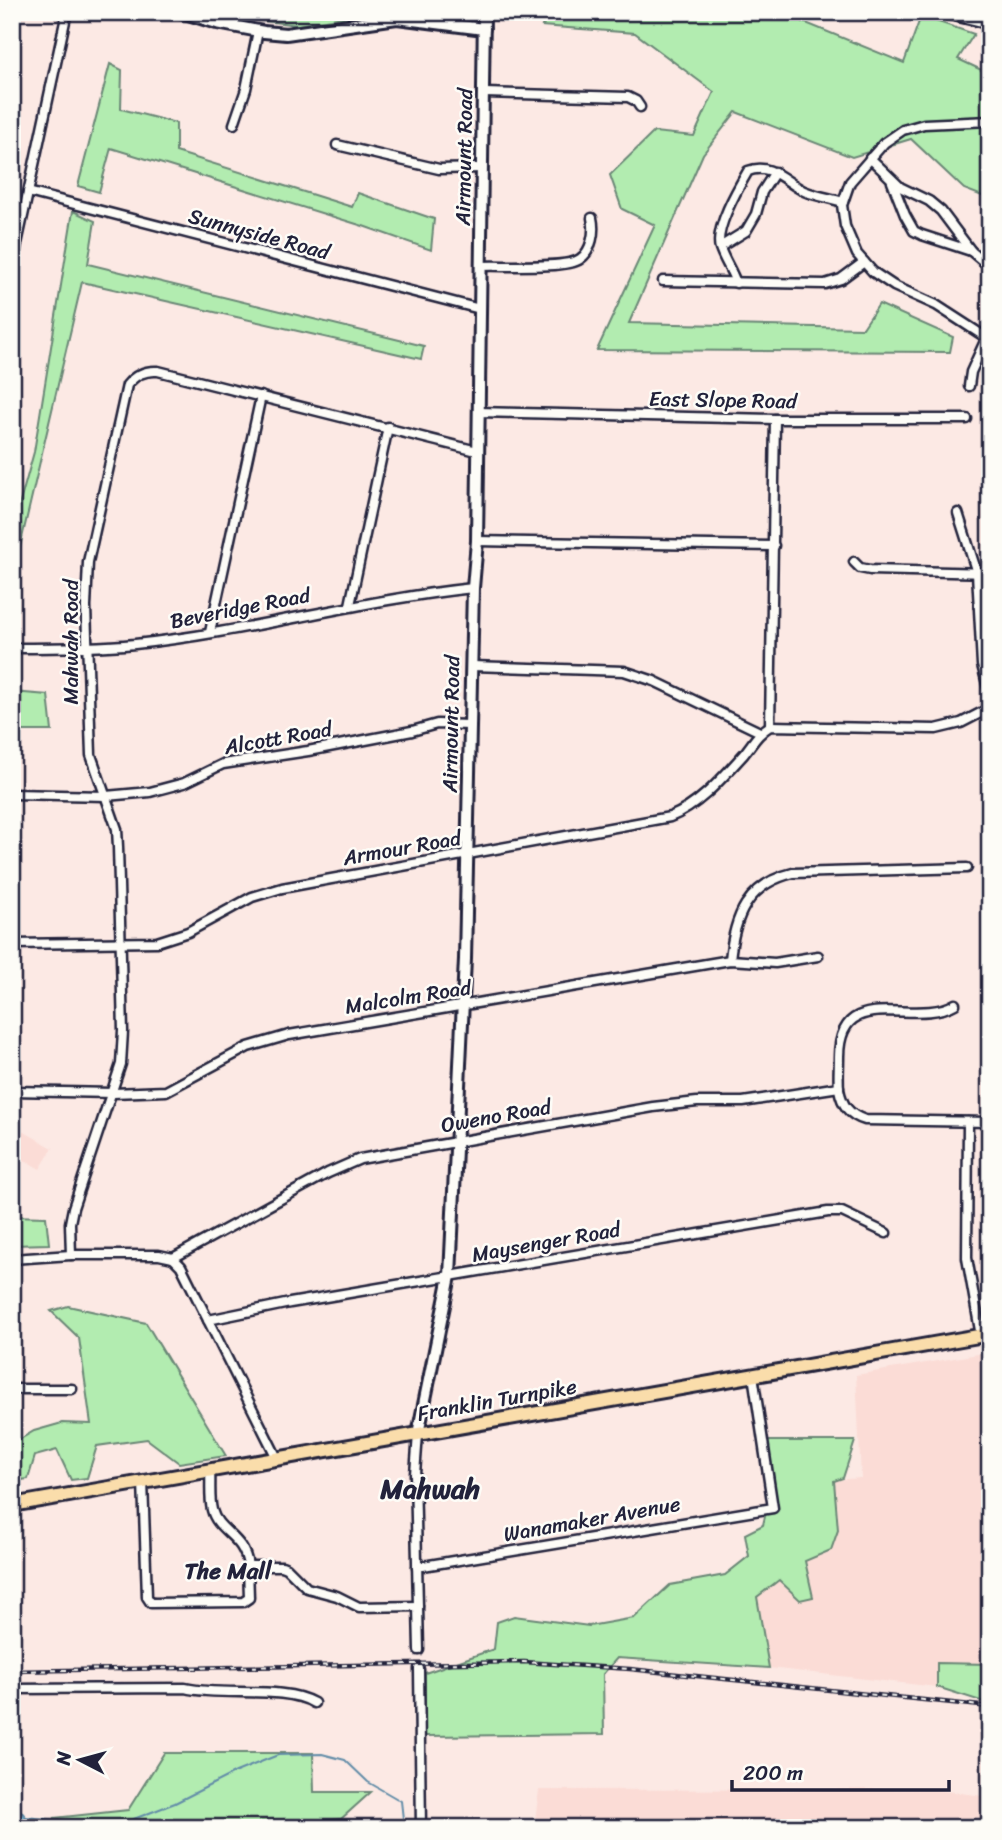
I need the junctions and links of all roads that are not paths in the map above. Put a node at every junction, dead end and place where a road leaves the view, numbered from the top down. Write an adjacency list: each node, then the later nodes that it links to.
1 (67, 12): 17 (street)
2 (182, 12): 7 (street)
3 (484, 12): 6 (street, Airmount Road)
4 (944, 12): 5 (street)
5 (990, 23)
6 (484, 29): 7 (street); 8 (street, Airmount Road)
7 (258, 31): 11 (street)
8 (485, 93): 9 (street); 14 (street, Airmount Road)
9 (640, 107)
10 (990, 121): 13 (street)
11 (234, 124)
12 (337, 145): 14 (street)
13 (870, 158): 16 (street); 18 (street)
14 (482, 168): 23 (street, Airmount Road)
15 (775, 172): 18 (street); 20 (street); 20 (street)
16 (892, 182): 21 (street); 21 (street)
17 (28, 192): 24 (street); 28 (street, Sunnyside Road)
18 (843, 202): 22 (street)
19 (592, 218): 23 (street)
20 (720, 247): 27 (street)
21 (971, 251): 25 (street)
22 (864, 262): 27 (street); 30 (street)
23 (481, 265): 28 (street, Airmount Road)
24 (12, 267)
25 (990, 267)
26 (663, 281): 27 (street)
27 (736, 283)
28 (480, 309): 34 (street, Airmount Road)
29 (12, 333): 31 (street)
30 (988, 339): 32 (street)
31 (12, 340)
32 (969, 386)
33 (261, 396): 37 (street, Mahwah Road); 47 (street); 49 (street, Mahwah Road)
34 (478, 412): 35 (street, East Slope Road); 38 (street, Airmount Road)
35 (775, 418): 36 (street, East Slope Road); 41 (street)
36 (967, 419)
37 (388, 427): 38 (street, Mahwah Road); 46 (street)
38 (477, 451): 40 (street, Airmount Road)
39 (958, 513): 43 (street)
40 (477, 541): 41 (street); 45 (street, Airmount Road)
41 (774, 546): 54 (street)
42 (854, 562): 43 (street)
43 (977, 573): 44 (street); 51 (street)
44 (990, 573)
45 (473, 587): 46 (street, Beveridge Road); 50 (street, Airmount Road)
46 (350, 606): 47 (street, Beveridge Road)
47 (210, 632): 49 (street, Beveridge Road)
48 (12, 648): 49 (street, Beveridge Road)
49 (87, 648): 57 (street, Mahwah Road)
50 (471, 666): 53 (street, Airmount Road); 55 (street)
51 (990, 695)
52 (990, 708): 54 (street)
53 (470, 725): 57 (street, Alcott Road); 58 (street, Airmount Road)
54 (770, 726): 55 (street, Armour Road)
55 (760, 732): 58 (street, Armour Road)
56 (12, 794): 57 (street, Alcott Road)
57 (106, 796): 60 (street, Mahwah Road)
58 (467, 854): 60 (street, Armour Road); 65 (street, Airmount Road)
59 (967, 868): 63 (street)
60 (120, 943): 61 (street, Armour Road); 68 (street, Mahwah Road)
61 (12, 944)
62 (818, 956): 63 (street, Malcolm Road)
63 (730, 960): 65 (street, Malcolm Road)
64 (955, 1004): 66 (street)
65 (463, 1006): 68 (street, Malcolm Road); 71 (street, Airmount Road)
66 (839, 1087): 69 (street); 71 (street, Oweno Road)
67 (12, 1091): 68 (street, Malcolm Road)
68 (113, 1093): 73 (street, Mahwah Road)
69 (968, 1122): 70 (street); 78 (street)
70 (990, 1122)
71 (456, 1141): 74 (street, Oweno Road); 76 (street, Airmount Road)
72 (886, 1233): 76 (street, Maysenger Road)
73 (71, 1255): 74 (street); 75 (street)
74 (173, 1258): 77 (street)
75 (12, 1259)
76 (450, 1276): 77 (street, Maysenger Road); 82 (street, Airmount Road)
77 (208, 1320): 83 (street)
78 (985, 1335): 79 (main road, Franklin Turnpike)
79 (753, 1376): 82 (main road, Franklin Turnpike); 88 (street, Wanamaker Avenue)
80 (12, 1389): 81 (street)
81 (72, 1389)
82 (418, 1434): 83 (main road, Franklin Turnpike); 88 (street)
83 (277, 1458): 84 (main road, Franklin Turnpike)
84 (209, 1470): 85 (main road, Franklin Turnpike); 87 (street)
85 (143, 1481): 86 (main road, Franklin Turnpike); 87 (street)
86 (12, 1506)
87 (248, 1566): 89 (street)
88 (417, 1567): 89 (street)
89 (418, 1606): 90 (street)
90 (419, 1650)
91 (419, 1669): 94 (street)
92 (12, 1689): 93 (street)
93 (314, 1703)
94 (421, 1828)

